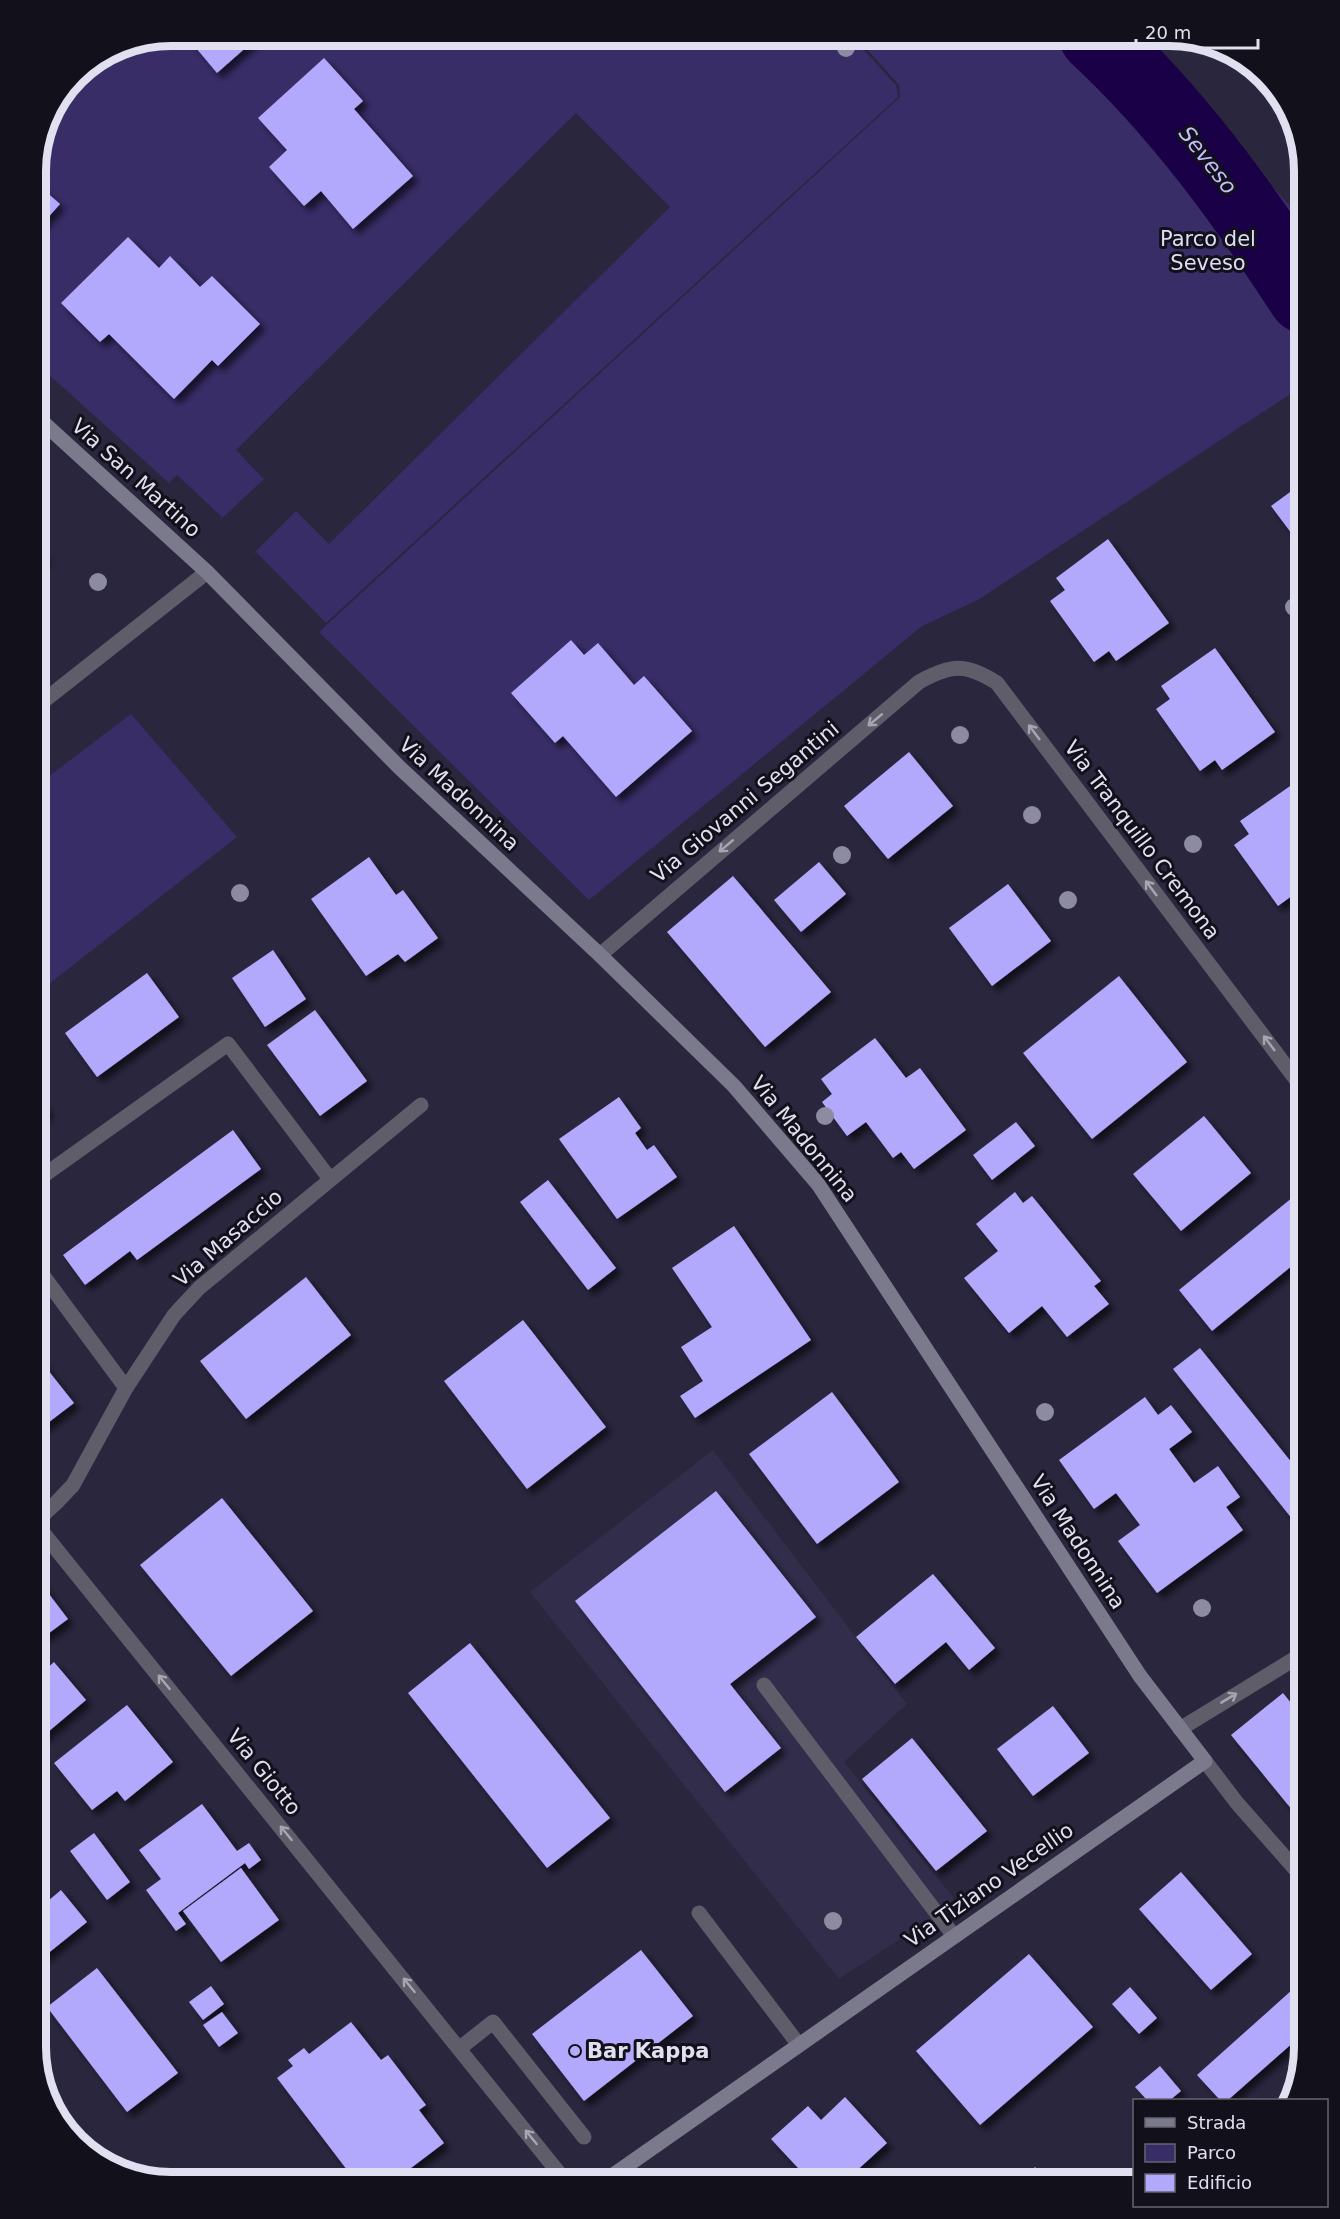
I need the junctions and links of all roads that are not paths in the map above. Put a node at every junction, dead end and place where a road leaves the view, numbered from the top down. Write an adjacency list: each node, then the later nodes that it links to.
1 (47, 426): 2 (street, Via San Martino)
2 (207, 572): 4 (street); 5 (street, Via Madonnina)
3 (919, 682): 5 (street, Via Giovanni Segantini, one-way to 5); 6 (street, Via Tranquillo Cremona, one-way to 3)
4 (47, 699)
5 (600, 955): 16 (street, Via Madonnina)
6 (1294, 1077)
7 (421, 1106): 9 (street, Via Masaccio)
8 (46, 1174): 9 (street)
9 (330, 1179): 11 (street, Via Masaccio)
10 (46, 1280): 11 (street)
11 (126, 1388): 12 (street, Via Masaccio)
12 (46, 1512)
13 (46, 1535): 22 (street, Via Giotto, one-way to 13)
14 (1294, 1659): 16 (street, one-way to 14)
15 (764, 1685): 20 (street)
16 (1180, 1729): 17 (street, Via Madonnina)
17 (1204, 1761): 18 (street, Via Madonnina); 20 (street, Via Tiziano Vecellio)
18 (1294, 1867)
19 (699, 1913): 21 (street)
20 (954, 1936): 21 (street, Via Tiziano Vecellio)
21 (798, 2045): 25 (street, Via Tiziano Vecellio)
22 (460, 2048): 23 (street); 24 (street, Via Giotto, one-way to 22)
23 (584, 2136)
24 (558, 2172)
25 (618, 2172)

